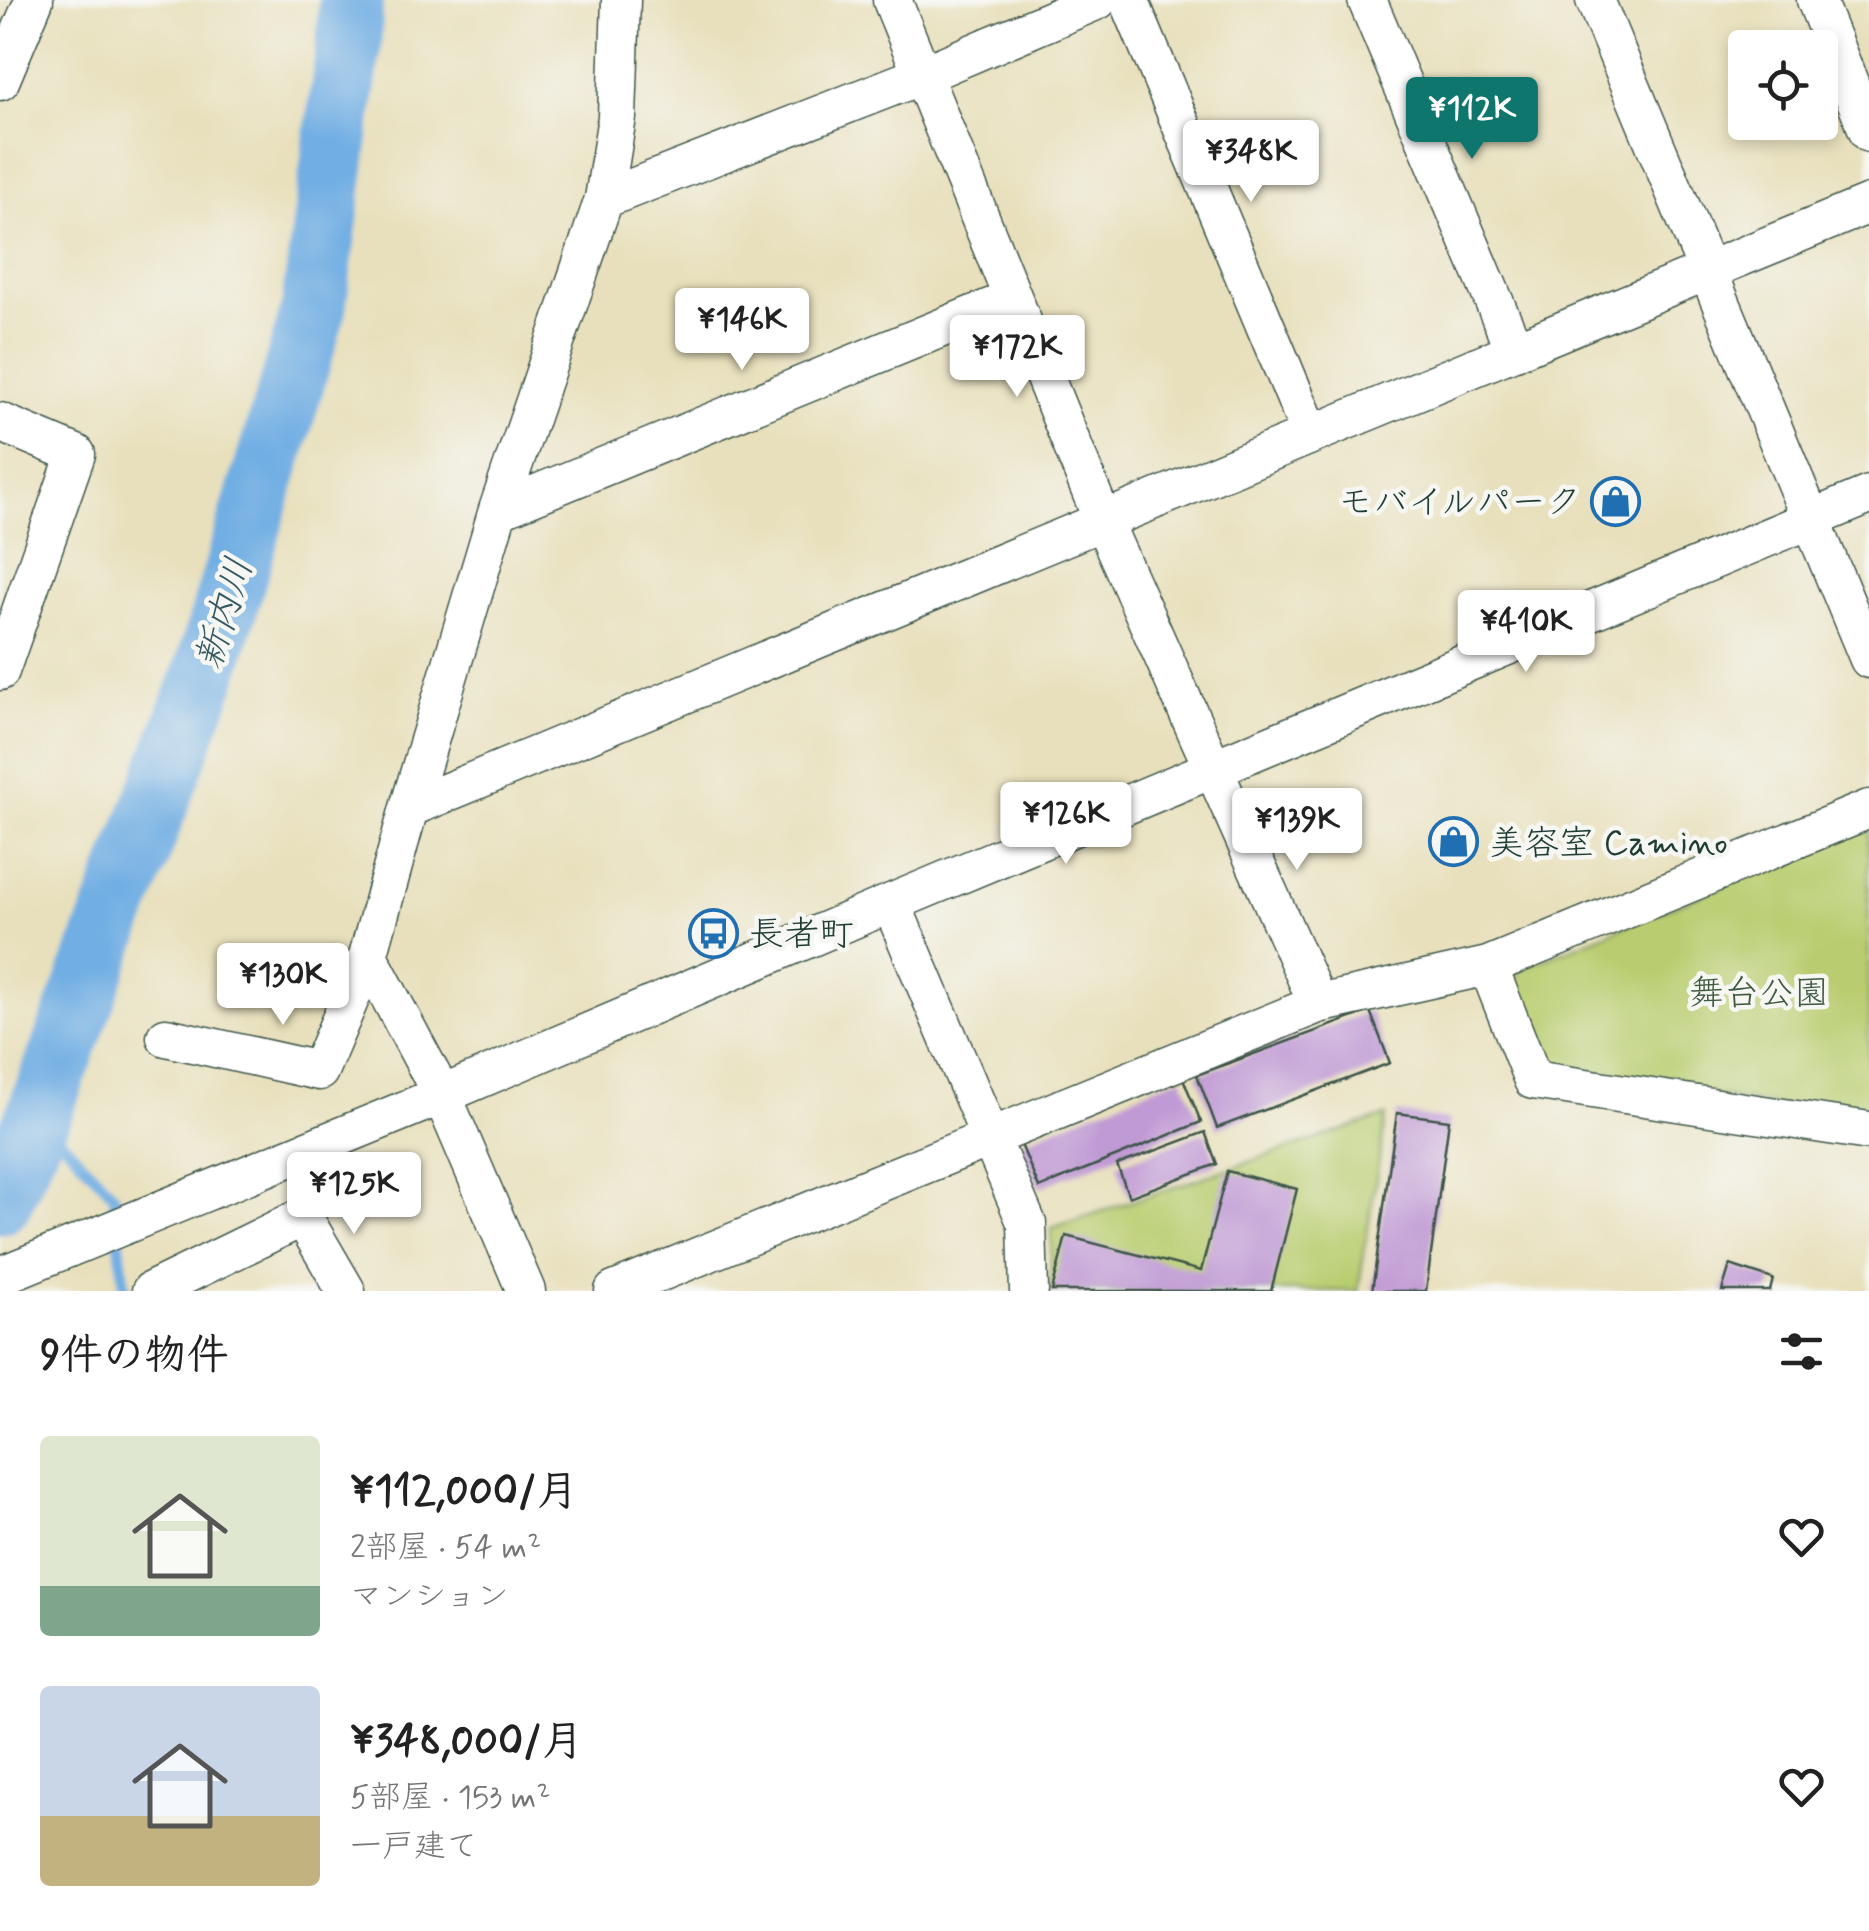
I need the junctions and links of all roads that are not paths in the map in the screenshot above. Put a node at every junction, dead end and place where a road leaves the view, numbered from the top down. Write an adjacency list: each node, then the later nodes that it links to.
1 (34, 0): 10 (street)
2 (621, 0): 12 (street)
3 (892, 0): 9 (street)
4 (1098, 0): 9 (street)
5 (1129, 0): 18 (street)
6 (1367, 0): 16 (street)
7 (1595, 0): 14 (street)
8 (1816, 0): 11 (street)
9 (922, 75): 12 (street); 15 (street)
10 (0, 81)
11 (1869, 133)
12 (604, 199): 20 (street)
13 (1869, 204): 14 (street)
14 (1708, 270): 16 (street); 21 (street)
15 (1012, 298): 20 (street); 22 (street)
16 (1515, 351): 18 (street)
17 (0, 422): 24 (street)
18 (1311, 435): 22 (street)
19 (1869, 496): 21 (street)
20 (498, 510): 26 (street)
21 (1811, 520): 23 (street); 25 (street)
22 (1103, 521): 25 (street); 26 (street)
23 (1869, 660)
24 (0, 672)
25 (1215, 768): 28 (street); 31 (street)
26 (409, 808): 29 (street)
27 (1869, 808): 30 (street)
28 (891, 903): 33 (street); 35 (street)
29 (368, 956): 32 (street); 33 (street)
30 (1488, 966): 31 (street); 34 (street)
31 (1318, 1004): 35 (street)
32 (166, 1038)
33 (442, 1095): 36 (street); 39 (street)
34 (1869, 1131)
35 (989, 1138): 40 (street); 41 (street)
36 (0, 1276)
37 (151, 1291): 38 (street)
38 (346, 1291)
39 (526, 1291)
40 (614, 1291)
41 (1029, 1291)

